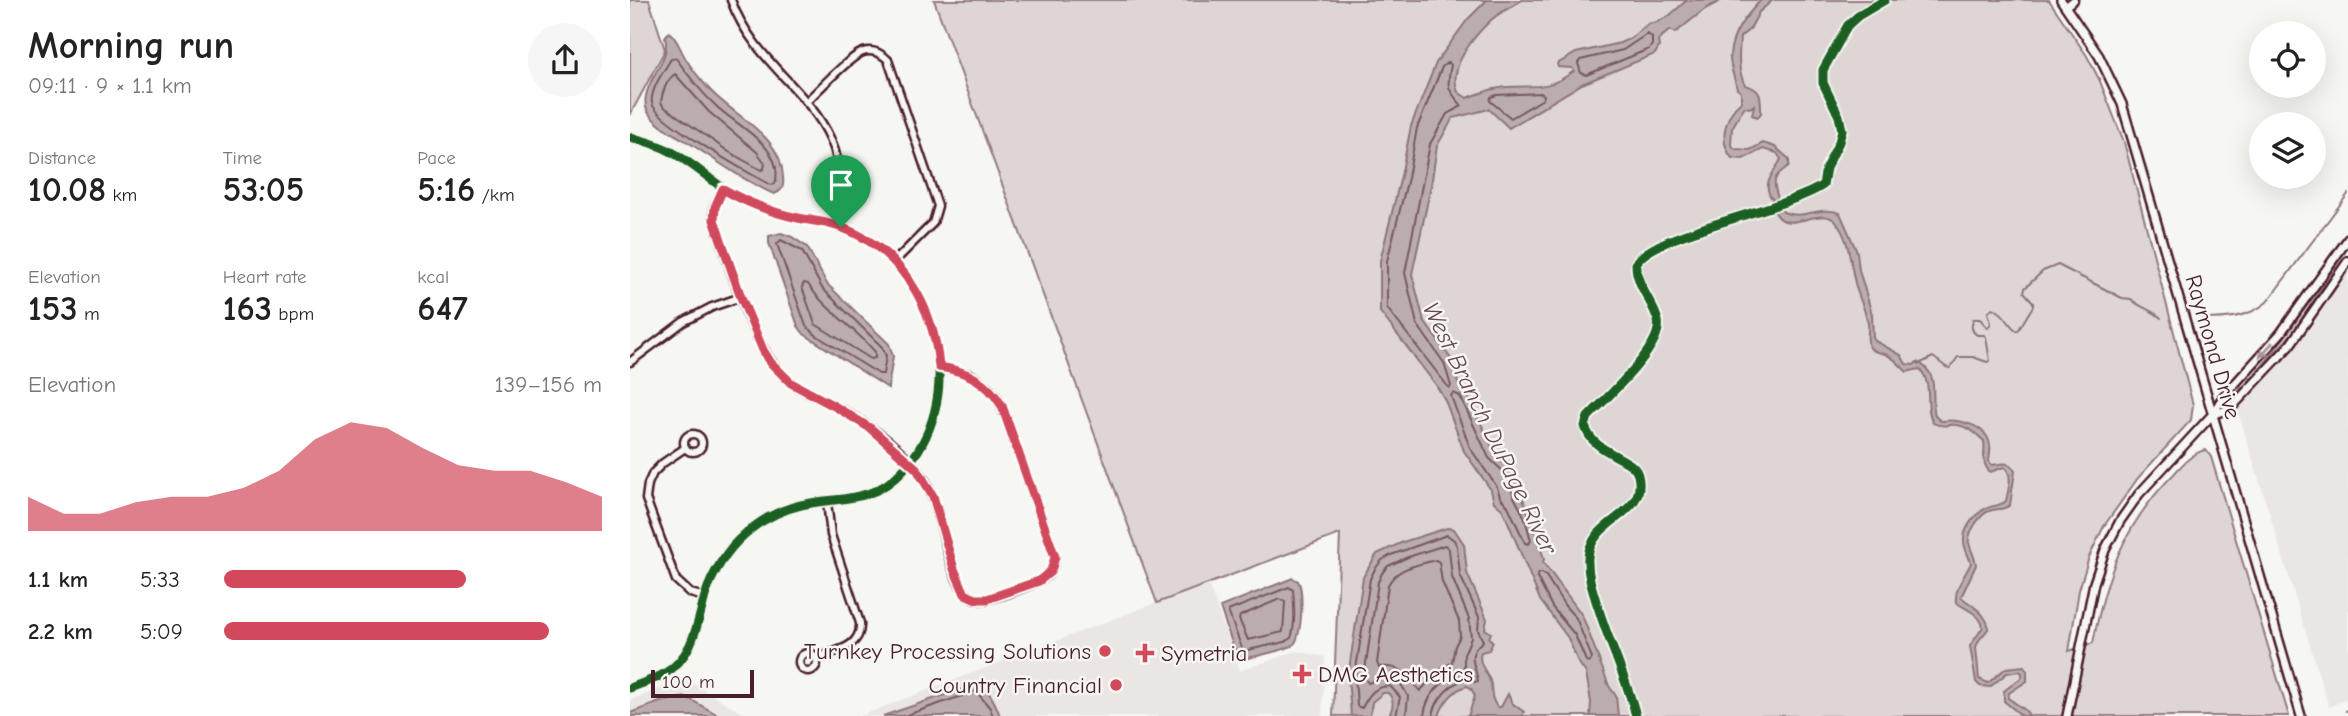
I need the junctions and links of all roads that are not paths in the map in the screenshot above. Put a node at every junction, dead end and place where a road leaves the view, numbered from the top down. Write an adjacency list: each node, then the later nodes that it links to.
1 (731, 0): 4 (street)
2 (2074, 0): 3 (street)
3 (2064, 3): 14 (street, Raymond Drive)
4 (807, 101): 7 (street); 9 (street)
5 (630, 137): 6 (street)
6 (723, 189): 7 (street); 11 (street)
7 (834, 225): 9 (street)
8 (2348, 239): 14 (street, one-way to 14)
9 (895, 261): 13 (street)
10 (2348, 261): 14 (street)
11 (741, 297): 12 (street); 16 (street)
12 (630, 362)
13 (939, 367): 16 (street); 16 (street)
14 (2212, 415): 21 (street); 22 (street, Raymond Drive)
15 (685, 448): 18 (street)
16 (910, 461): 17 (street)
17 (827, 502): 18 (street); 19 (street)
18 (705, 597): 20 (street)
19 (816, 658)
20 (630, 688)
21 (2067, 716)
22 (2301, 716)

